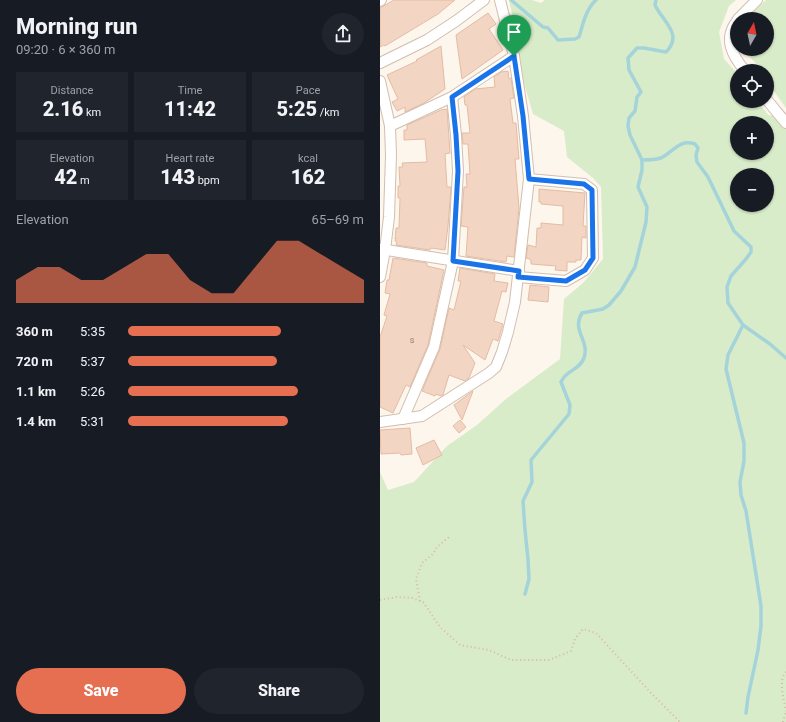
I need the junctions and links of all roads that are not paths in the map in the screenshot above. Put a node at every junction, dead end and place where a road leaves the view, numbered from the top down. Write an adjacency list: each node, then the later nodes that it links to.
1 (484, 0): 6 (street)
2 (500, 0): 5 (street)
3 (757, 0): 4 (street)
4 (746, 12)
5 (514, 56): 8 (street); 12 (street)
6 (380, 63)
7 (380, 81): 11 (street)
8 (452, 97): 11 (street); 14 (street)
9 (773, 108): 10 (street)
10 (786, 124)
11 (390, 126): 13 (street)
12 (529, 179): 15 (street); 15 (street)
13 (382, 250): 14 (street); 16 (street)
14 (453, 261): 15 (street); 17 (street)
15 (519, 274): 17 (street)
16 (380, 277)
17 (403, 419): 18 (street)
18 (380, 422)

